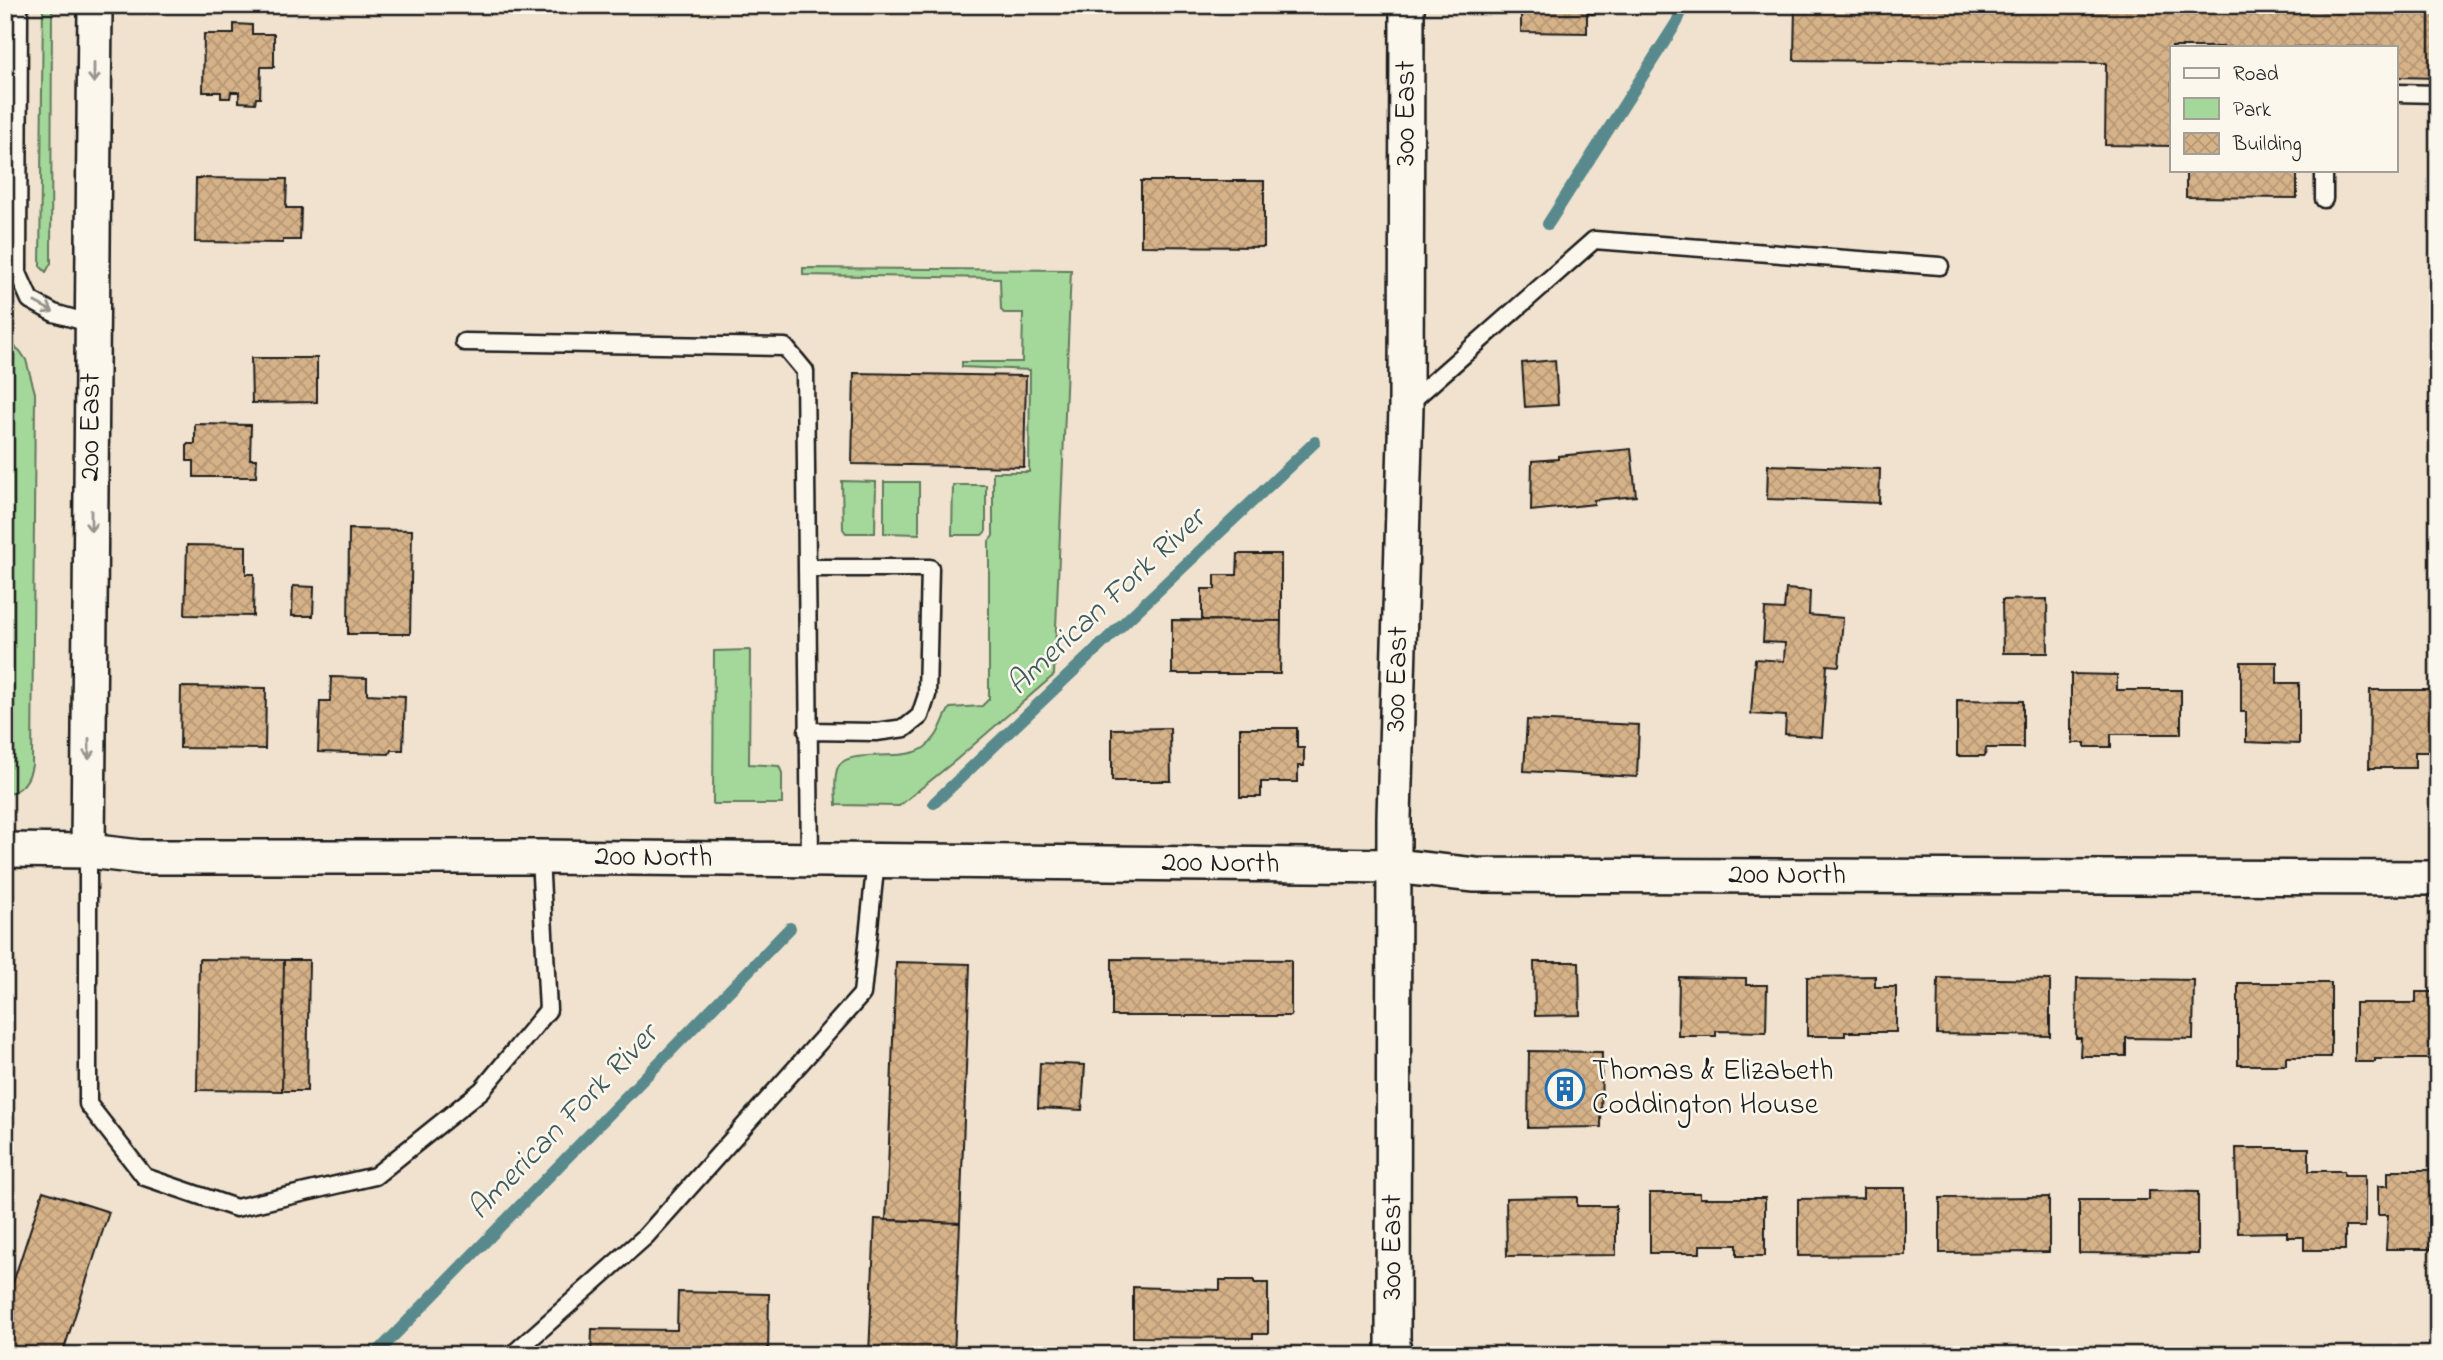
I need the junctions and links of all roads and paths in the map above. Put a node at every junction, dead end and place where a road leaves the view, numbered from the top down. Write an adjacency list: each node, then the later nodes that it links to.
1 (19, 5): 9 (lane, one-way to 9)
2 (95, 5): 9 (street, 200 East, one-way to 9)
3 (1407, 5): 11 (street, 300 East)
4 (2398, 93): 5 (lane)
5 (2438, 94)
6 (2324, 172): 7 (lane)
7 (2324, 199)
8 (1940, 266): 11 (lane)
9 (92, 324): 15 (street, 200 East, one-way to 15)
10 (464, 342): 12 (lane)
11 (1406, 406): 19 (street, 300 East)
12 (807, 568): 13 (lane); 13 (lane)
13 (807, 731): 17 (lane)
14 (5, 850): 15 (street, 200 North)
15 (88, 851): 16 (street, 200 North); 16 (lane)
16 (540, 857): 17 (street, 200 North)
17 (810, 860): 18 (street, 200 North)
18 (876, 860): 19 (street, 200 North); 21 (lane)
19 (1394, 866): 20 (street, 200 North); 22 (street, 300 East)
20 (2438, 878)
21 (512, 1355)
22 (1393, 1355)

